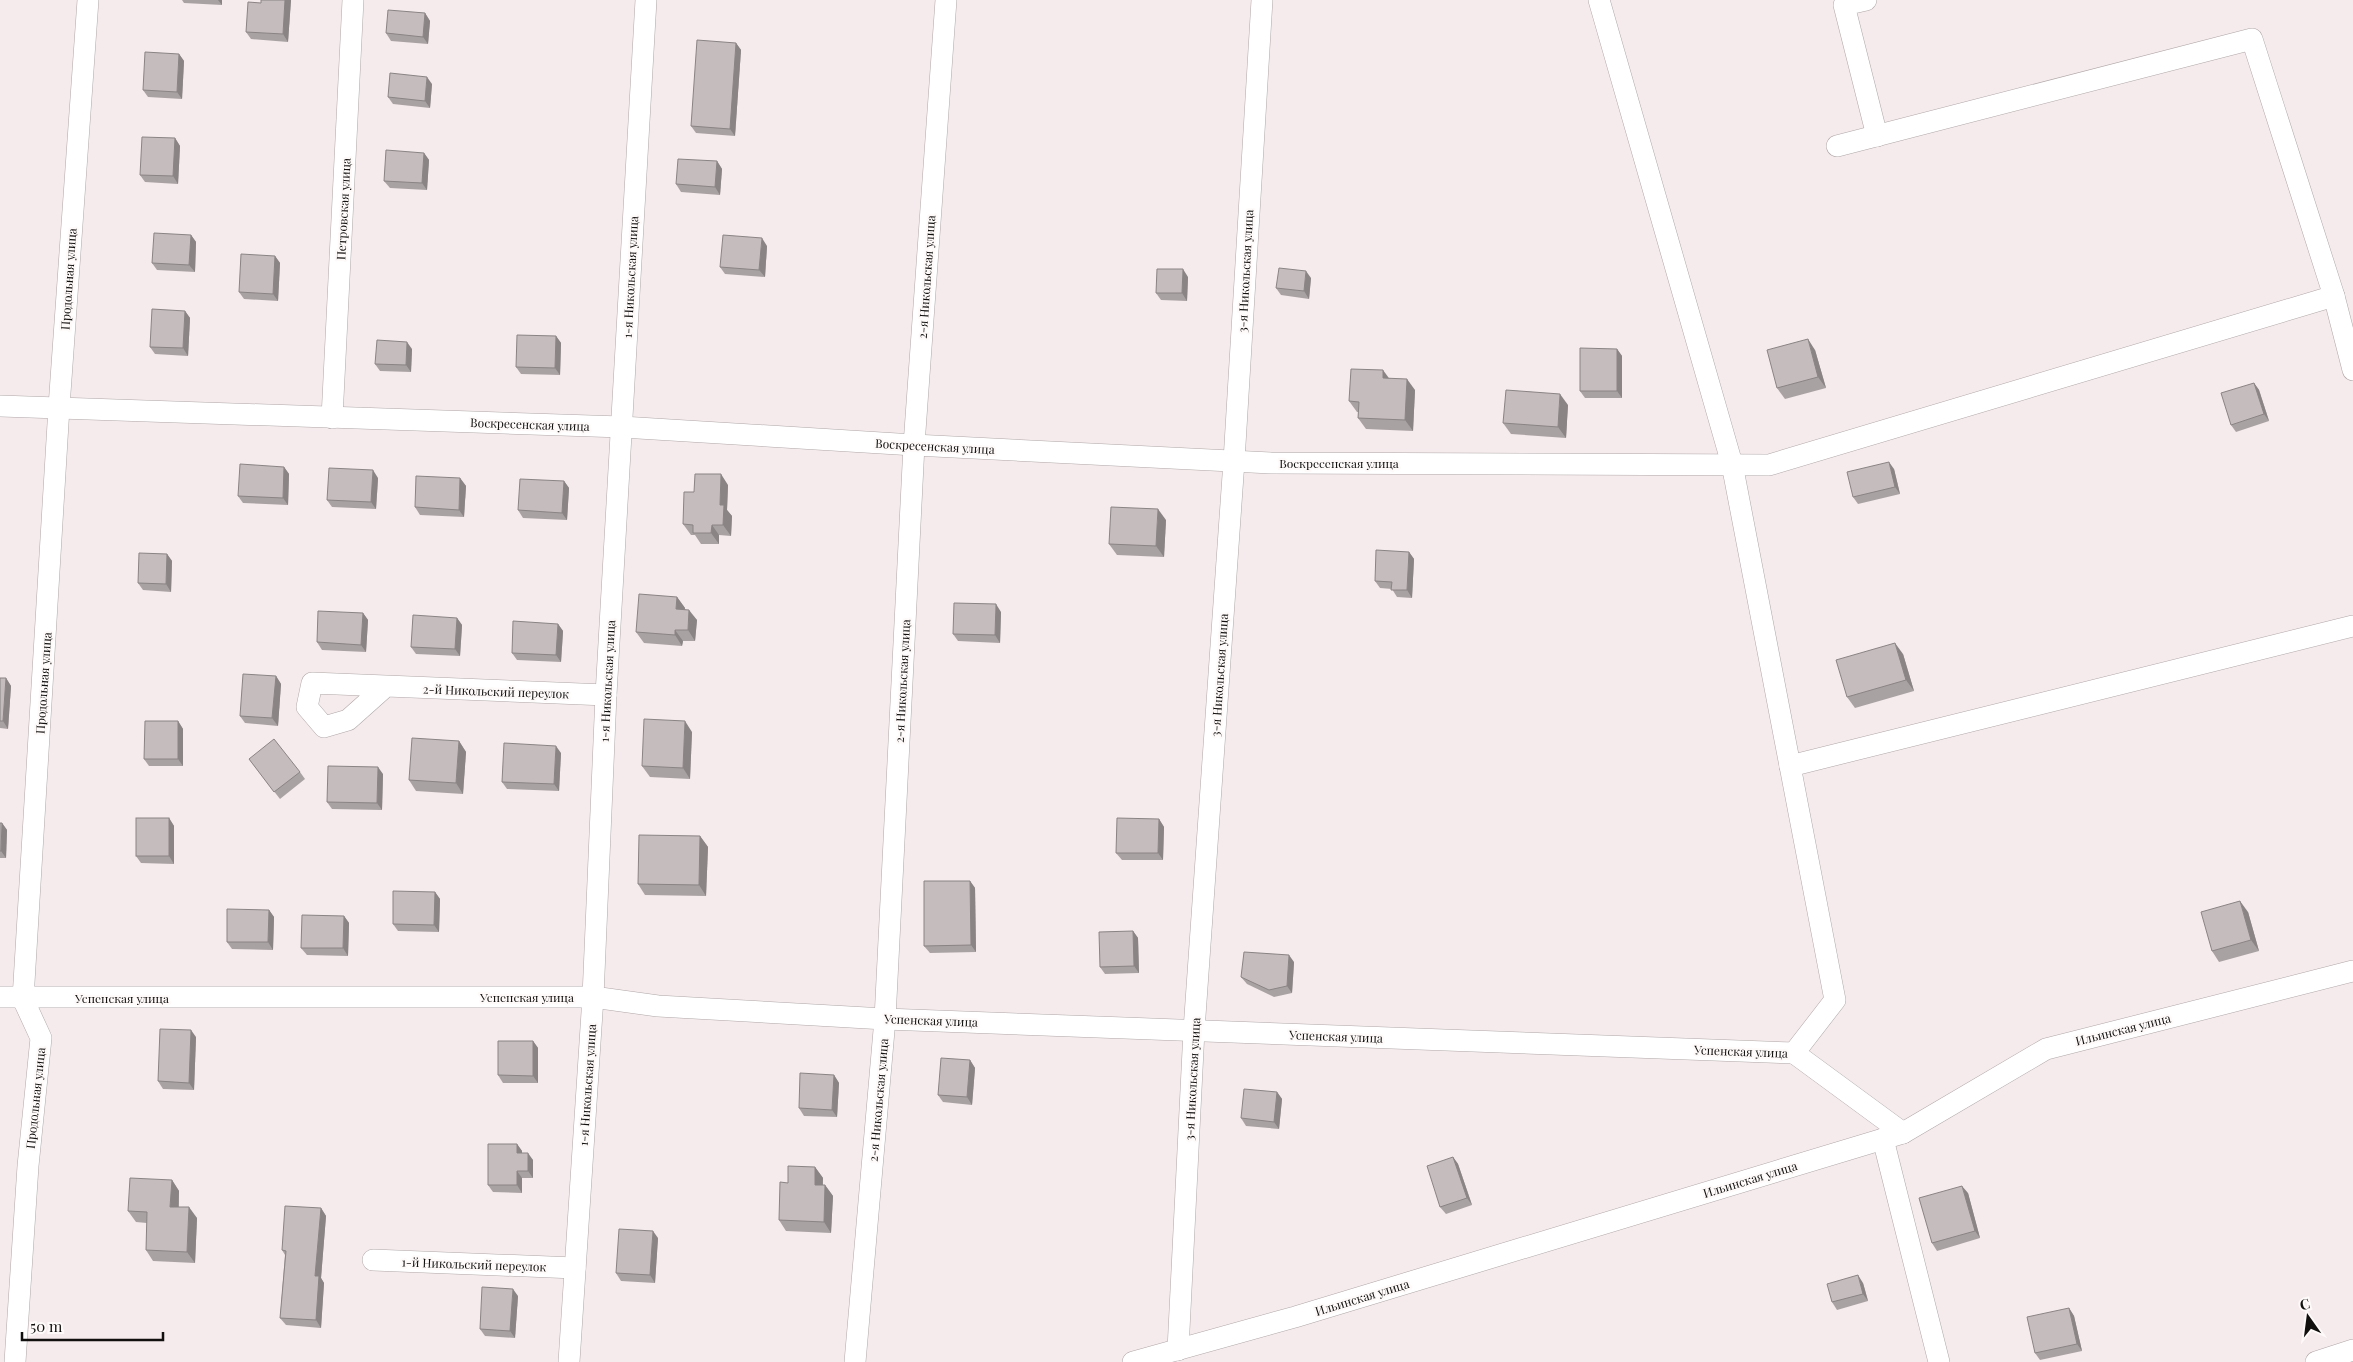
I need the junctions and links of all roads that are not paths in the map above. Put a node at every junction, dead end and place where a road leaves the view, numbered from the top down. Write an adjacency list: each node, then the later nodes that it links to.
1 (88, 0): 13 (street, Продольная улица)
2 (353, 0): 14 (street, Петровская улица)
3 (646, 0): 15 (street, 1-я Никольская улица)
4 (946, 0): 16 (street, 2-я Никольская улица)
5 (1262, 0): 17 (street, 3-я Никольская улица)
6 (1599, 0): 18 (street)
7 (1866, 0): 8 (street)
8 (1876, 136): 9 (street); 10 (street)
9 (1837, 146)
10 (2334, 296): 11 (street); 18 (street, Воскресенская улица)
11 (2353, 370)
12 (0, 406): 13 (street, Воскресенская улица)
13 (59, 407): 14 (street, Воскресенская улица); 26 (street, Продольная улица)
14 (332, 418): 15 (street, Воскресенская улица)
15 (622, 427): 16 (street, Воскресенская улица); 21 (street, 1-я Никольская улица)
16 (914, 445): 17 (street, Воскресенская улица); 27 (street, 2-я Никольская улица)
17 (1234, 461): 18 (street, Воскресенская улица); 28 (street, 3-я Никольская улица)
18 (1732, 464): 22 (street)
19 (2353, 626): 22 (street)
20 (385, 687): 21 (street, 2-й Никольский переулок)
21 (606, 696): 25 (street, 1-я Никольская улица)
22 (1790, 766): 29 (street)
23 (2353, 971): 30 (street, Ильинская улица)
24 (0, 997): 26 (street, Успенская улица)
25 (593, 997): 26 (street, Успенская улица); 27 (street, Успенская улица); 33 (street, 1-я Никольская улица)
26 (23, 999): 36 (street, Продольная улица)
27 (885, 1018): 28 (street, Успенская улица); 38 (street, 2-я Никольская улица)
28 (1194, 1030): 29 (street, Успенская улица); 34 (street, 3-я Никольская улица)
29 (1794, 1054): 30 (street)
30 (1904, 1133): 31 (street, Ильинская улица)
31 (1882, 1139): 34 (street, Ильинская улица); 40 (street)
32 (373, 1260): 33 (street, 1-й Никольский переулок)
33 (575, 1268): 37 (street, 1-я Никольская улица)
34 (1178, 1350): 39 (street, Ильинская улица)
35 (2353, 1350): 41 (street)
36 (15, 1362)
37 (569, 1362)
38 (856, 1362)
39 (1133, 1362)
40 (1939, 1362)
41 (2316, 1362)

